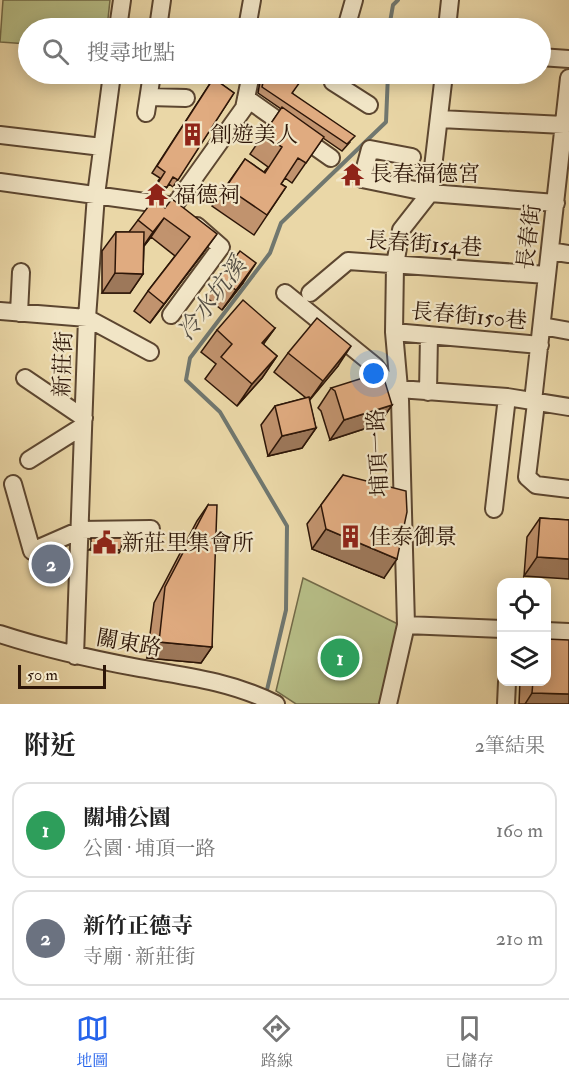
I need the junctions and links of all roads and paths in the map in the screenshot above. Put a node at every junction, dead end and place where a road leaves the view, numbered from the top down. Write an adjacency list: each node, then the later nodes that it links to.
1 (122, 0): 6 (street)
2 (162, 0): 7 (street)
3 (252, 0): 8 (street)
4 (354, 0): 9 (street)
5 (450, 0): 10 (street)
6 (119, 18)
7 (159, 18)
8 (249, 18)
9 (349, 18)
10 (448, 18)
11 (551, 58): 12 (street)
12 (569, 59)
13 (569, 78): 23 (street, 長春街)
14 (111, 84): 25 (street, 新莊街)
15 (151, 84): 19 (street)
16 (249, 84): 20 (street)
17 (336, 84): 21 (street)
18 (443, 84): 22 (street)
19 (186, 98)
20 (246, 98): 27 (street); 32 (street)
21 (369, 105)
22 (440, 119): 23 (street); 29 (street)
23 (564, 125): 31 (street, 長春街)
24 (0, 135): 25 (street)
25 (102, 147): 30 (street, 新莊街)
26 (412, 157): 29 (street)
27 (332, 158)
28 (0, 182): 30 (street)
29 (430, 193): 31 (street); 35 (street)
30 (96, 195): 32 (street); 43 (street, 新莊街)
31 (556, 203): 33 (street, 長春街)
32 (174, 206): 42 (street)
33 (550, 251): 34 (street); 37 (street, 長春街)
34 (569, 255)
35 (394, 265): 37 (street, 長春街154巷); 38 (street, 長春街154巷); 46 (street)
36 (21, 272): 41 (street)
37 (547, 275): 44 (street, 長春街)
38 (310, 292)
39 (285, 293): 52 (street, 埔頂一路)
40 (0, 311): 41 (street)
41 (19, 313): 43 (street)
42 (171, 315)
43 (87, 318): 49 (street); 56 (street, 新莊街)
44 (542, 326): 45 (street); 48 (street, 長春街)
45 (569, 331)
46 (394, 332): 47 (street, 長春街150巷); 52 (street)
47 (429, 335): 48 (street, 長春街150巷); 51 (street)
48 (540, 345): 54 (street, 長春街)
49 (150, 352)
50 (25, 378): 56 (street)
51 (428, 392): 52 (street); 53 (street)
52 (400, 395): 63 (street, 埔頂一路)
53 (507, 397): 54 (street); 60 (street)
54 (535, 402): 55 (street); 59 (street, 長春街)
55 (569, 407)
56 (84, 422): 57 (street); 62 (street, 新莊街)
57 (29, 460)
58 (14, 484): 62 (street)
59 (569, 489)
60 (494, 509)
61 (151, 529): 62 (street)
62 (80, 530): 68 (street, 新莊街)
63 (406, 624): 64 (street); 71 (street, 埔頂一路)
64 (497, 629)
65 (551, 631): 66 (street)
66 (569, 632)
67 (0, 634): 68 (street, 關東路)
68 (75, 656): 70 (street, 關東路)
69 (507, 686): 72 (street)
70 (275, 704)
71 (388, 704)
72 (506, 704)

